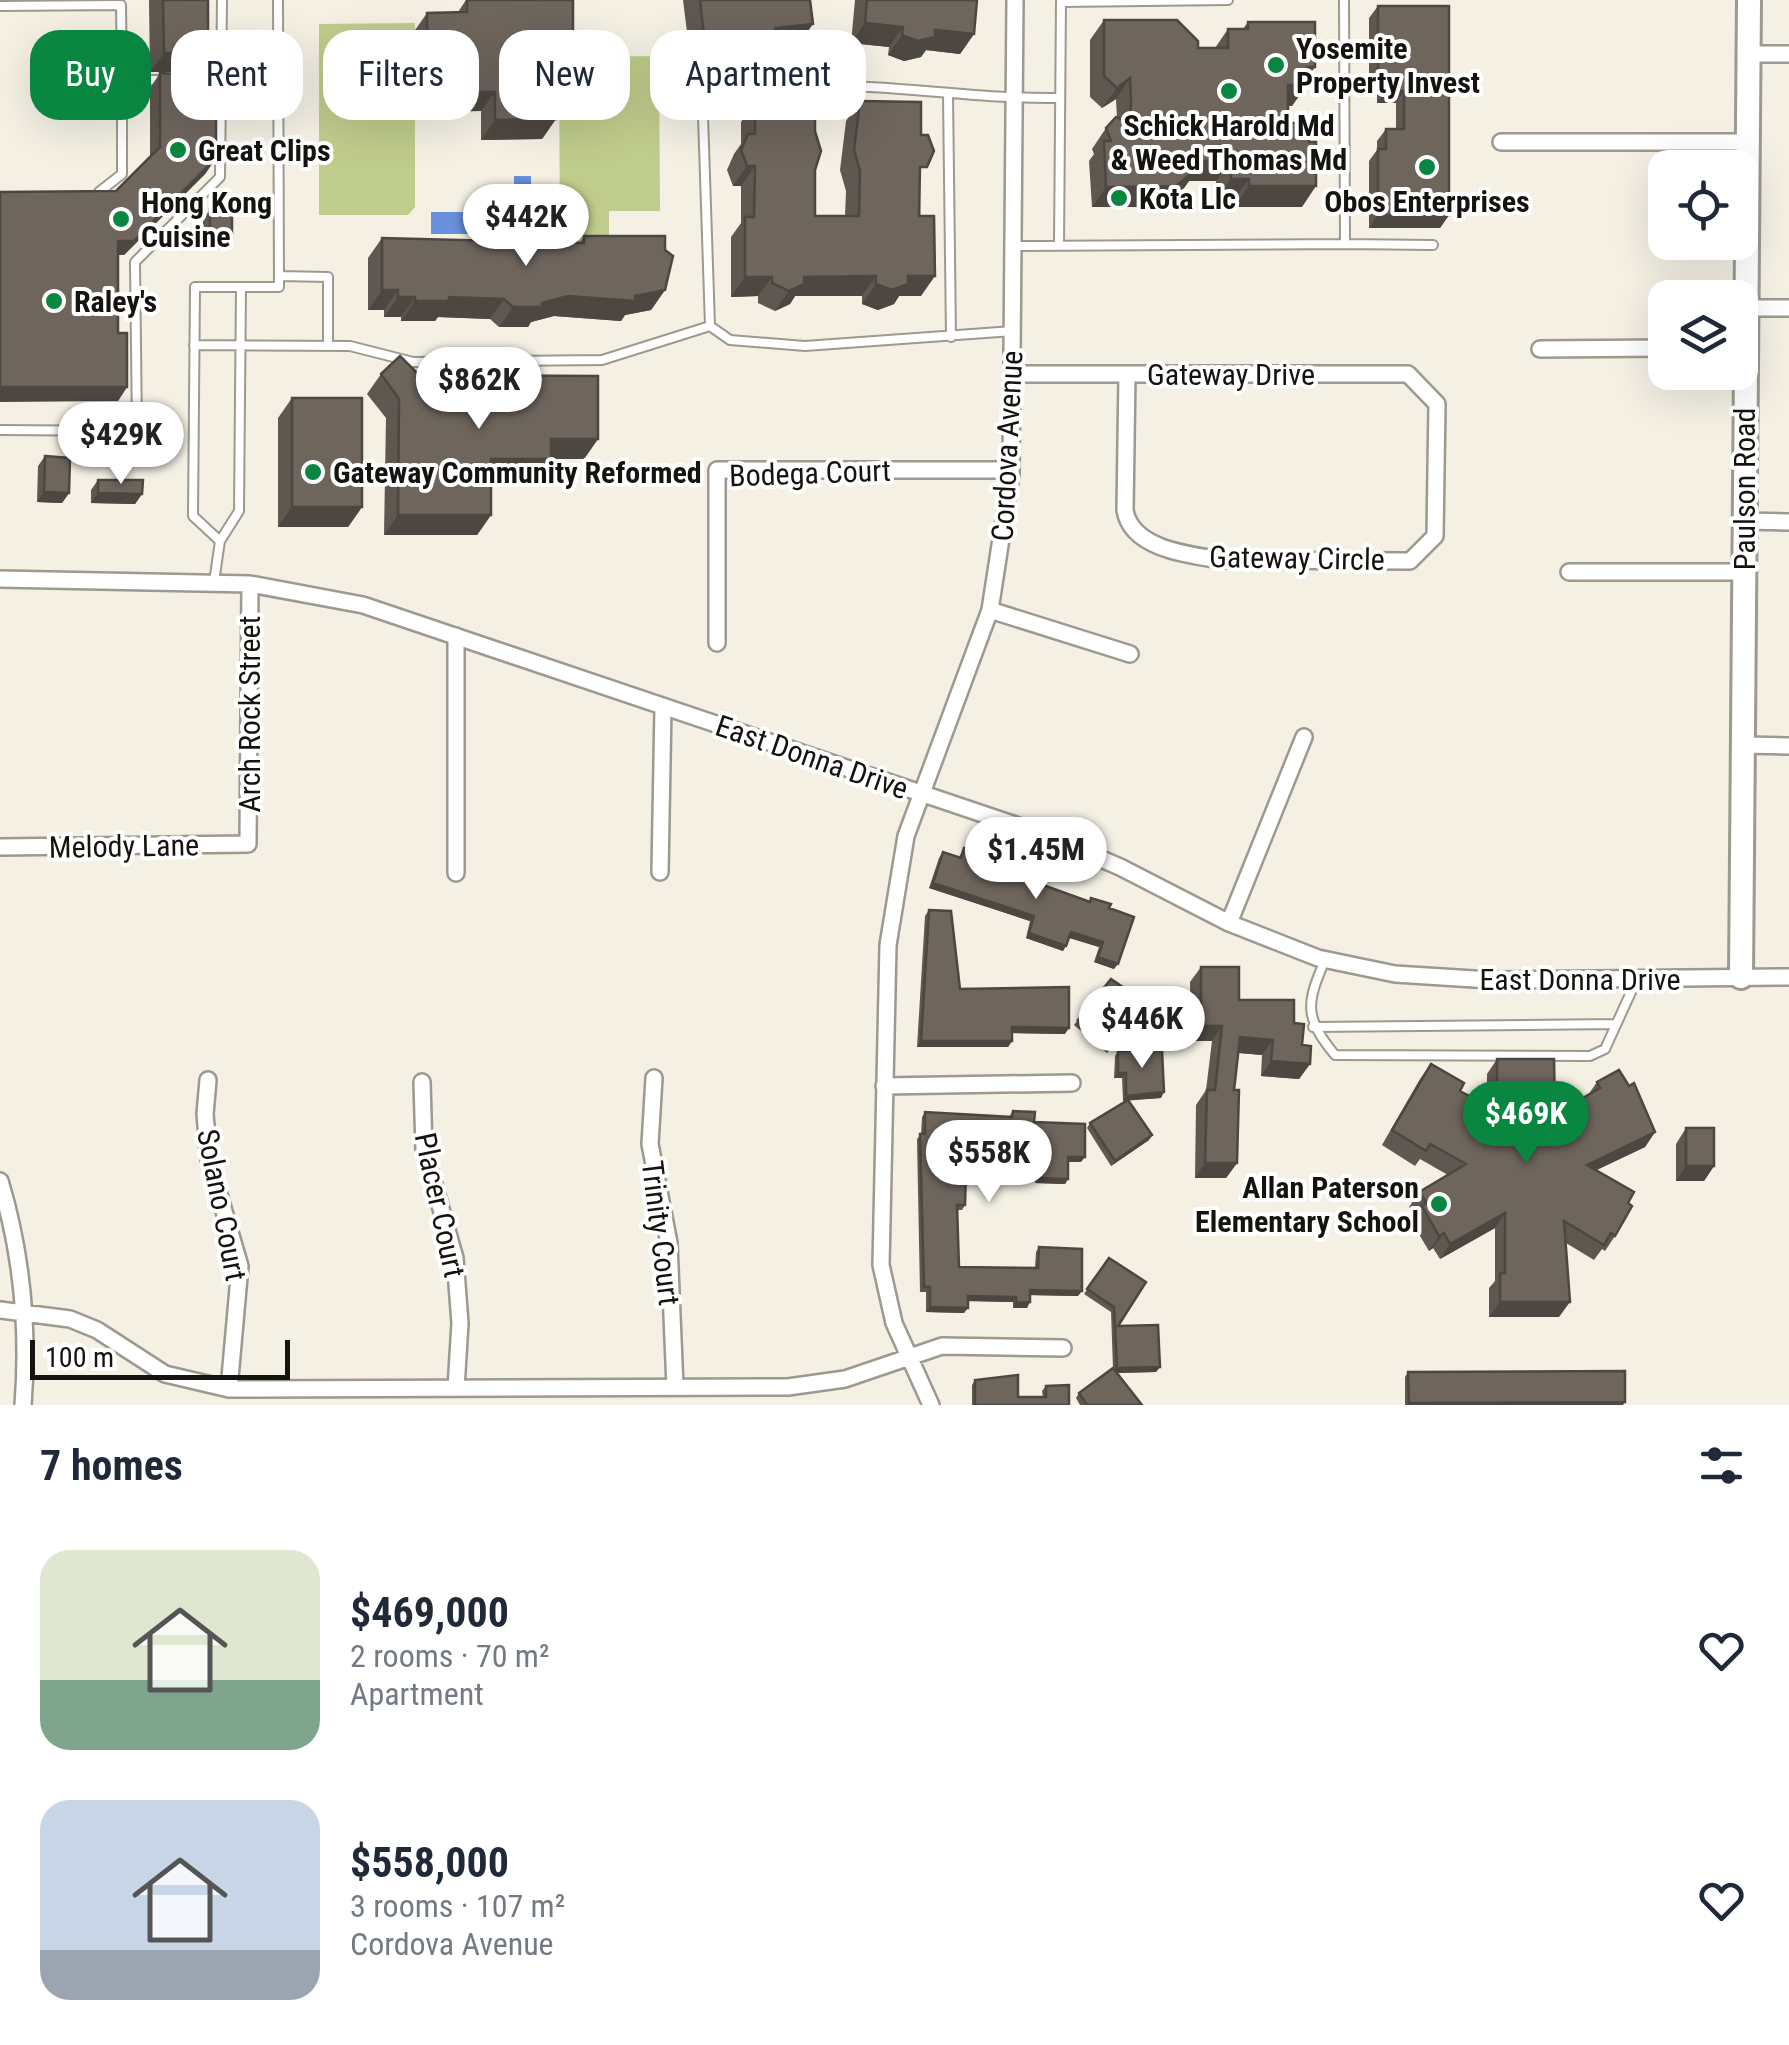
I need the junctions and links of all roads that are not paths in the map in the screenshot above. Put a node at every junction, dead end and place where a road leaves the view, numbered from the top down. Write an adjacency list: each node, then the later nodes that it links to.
1 (222, 0): 10 (lane)
2 (278, 0): 11 (lane)
3 (1015, 0): 16 (street, Cordova Avenue)
4 (1228, 0): 15 (lane)
5 (1344, 0): 23 (lane)
6 (1749, 0): 12 (street, Paulson Road)
7 (71, 3): 8 (lane); 9 (lane)
8 (0, 6)
9 (121, 30)
10 (222, 30)
11 (278, 30)
12 (1750, 54): 13 (street); 21 (street, Paulson Road)
13 (1789, 54)
14 (948, 95): 16 (lane); 32 (lane); 34 (lane)
15 (1060, 98): 16 (lane); 24 (lane)
16 (1016, 99): 26 (street, Cordova Avenue)
17 (122, 120): 22 (lane)
18 (221, 120): 44 (lane)
19 (278, 120): 27 (lane)
20 (1501, 142): 21 (street)
21 (1748, 142): 28 (street, Paulson Road)
22 (88, 192)
23 (1345, 244): 24 (lane); 25 (lane)
24 (1059, 245): 26 (lane)
25 (1433, 245)
26 (1014, 246): 33 (street, Cordova Avenue)
27 (279, 276): 29 (lane); 37 (lane)
28 (1746, 280)
29 (241, 287): 35 (lane); 36 (lane)
30 (1758, 308): 31 (street)
31 (1789, 308)
32 (710, 326): 34 (lane); 37 (lane)
33 (1013, 332): 34 (lane); 40 (street, Cordova Avenue)
34 (951, 337)
35 (194, 345): 36 (lane); 48 (lane)
36 (240, 346): 37 (lane); 48 (lane)
37 (328, 346)
38 (1648, 348): 39 (street)
39 (1540, 349)
40 (1012, 374): 41 (street, Gateway Drive); 45 (street, Cordova Avenue)
41 (1127, 374): 43 (street, Gateway Drive); 43 (street, Gateway Circle)
42 (1743, 390): 46 (street, Paulson Road)
43 (1437, 404)
44 (0, 430)
45 (1011, 470): 54 (street, Cordova Avenue); 56 (street, Bodega Court)
46 (1744, 522): 47 (street); 50 (street, Paulson Road)
47 (1789, 522)
48 (220, 541): 52 (lane)
49 (1569, 572): 50 (street)
50 (1744, 572): 60 (street, Paulson Road)
51 (0, 580): 52 (street, East Donna Drive)
52 (214, 582): 53 (street, East Donna Drive)
53 (250, 584): 55 (street, East Donna Drive); 63 (street, Arch Rock Street)
54 (990, 610): 57 (street); 62 (street, Cordova Avenue)
55 (456, 636): 58 (street, East Donna Drive); 66 (street)
56 (716, 644)
57 (1130, 654)
58 (663, 706): 62 (street, East Donna Drive); 65 (street)
59 (1304, 737): 67 (street)
60 (1743, 745): 61 (street); 69 (street, Paulson Road)
61 (1789, 746)
62 (920, 793): 67 (street, East Donna Drive); 78 (street, Cordova Avenue)
63 (248, 844): 64 (street, Melody Lane)
64 (0, 847)
65 (660, 872)
66 (456, 873)
67 (1230, 923): 68 (street, East Donna Drive)
68 (1325, 960): 71 (street, East Donna Drive); 73 (lane)
69 (1741, 977): 70 (street, East Donna Drive); 71 (street, East Donna Drive)
70 (1789, 977)
71 (1637, 979): 72 (lane)
72 (1616, 1024): 73 (lane); 73 (lane)
73 (1313, 1027)
74 (654, 1078): 84 (street, Trinity Court)
75 (208, 1080): 86 (street, Solano Court)
76 (422, 1082): 85 (street, Placer Court)
77 (1072, 1083): 78 (street)
78 (884, 1086): 83 (street, Cordova Avenue)
79 (0, 1181): 81 (street)
80 (0, 1310): 81 (street)
81 (24, 1312): 86 (street); 87 (street)
82 (1063, 1348): 83 (street)
83 (909, 1354): 84 (street); 88 (street, Cordova Avenue)
84 (675, 1387): 85 (street)
85 (456, 1388): 86 (street)
86 (229, 1389)
87 (23, 1405)
88 (931, 1405)

